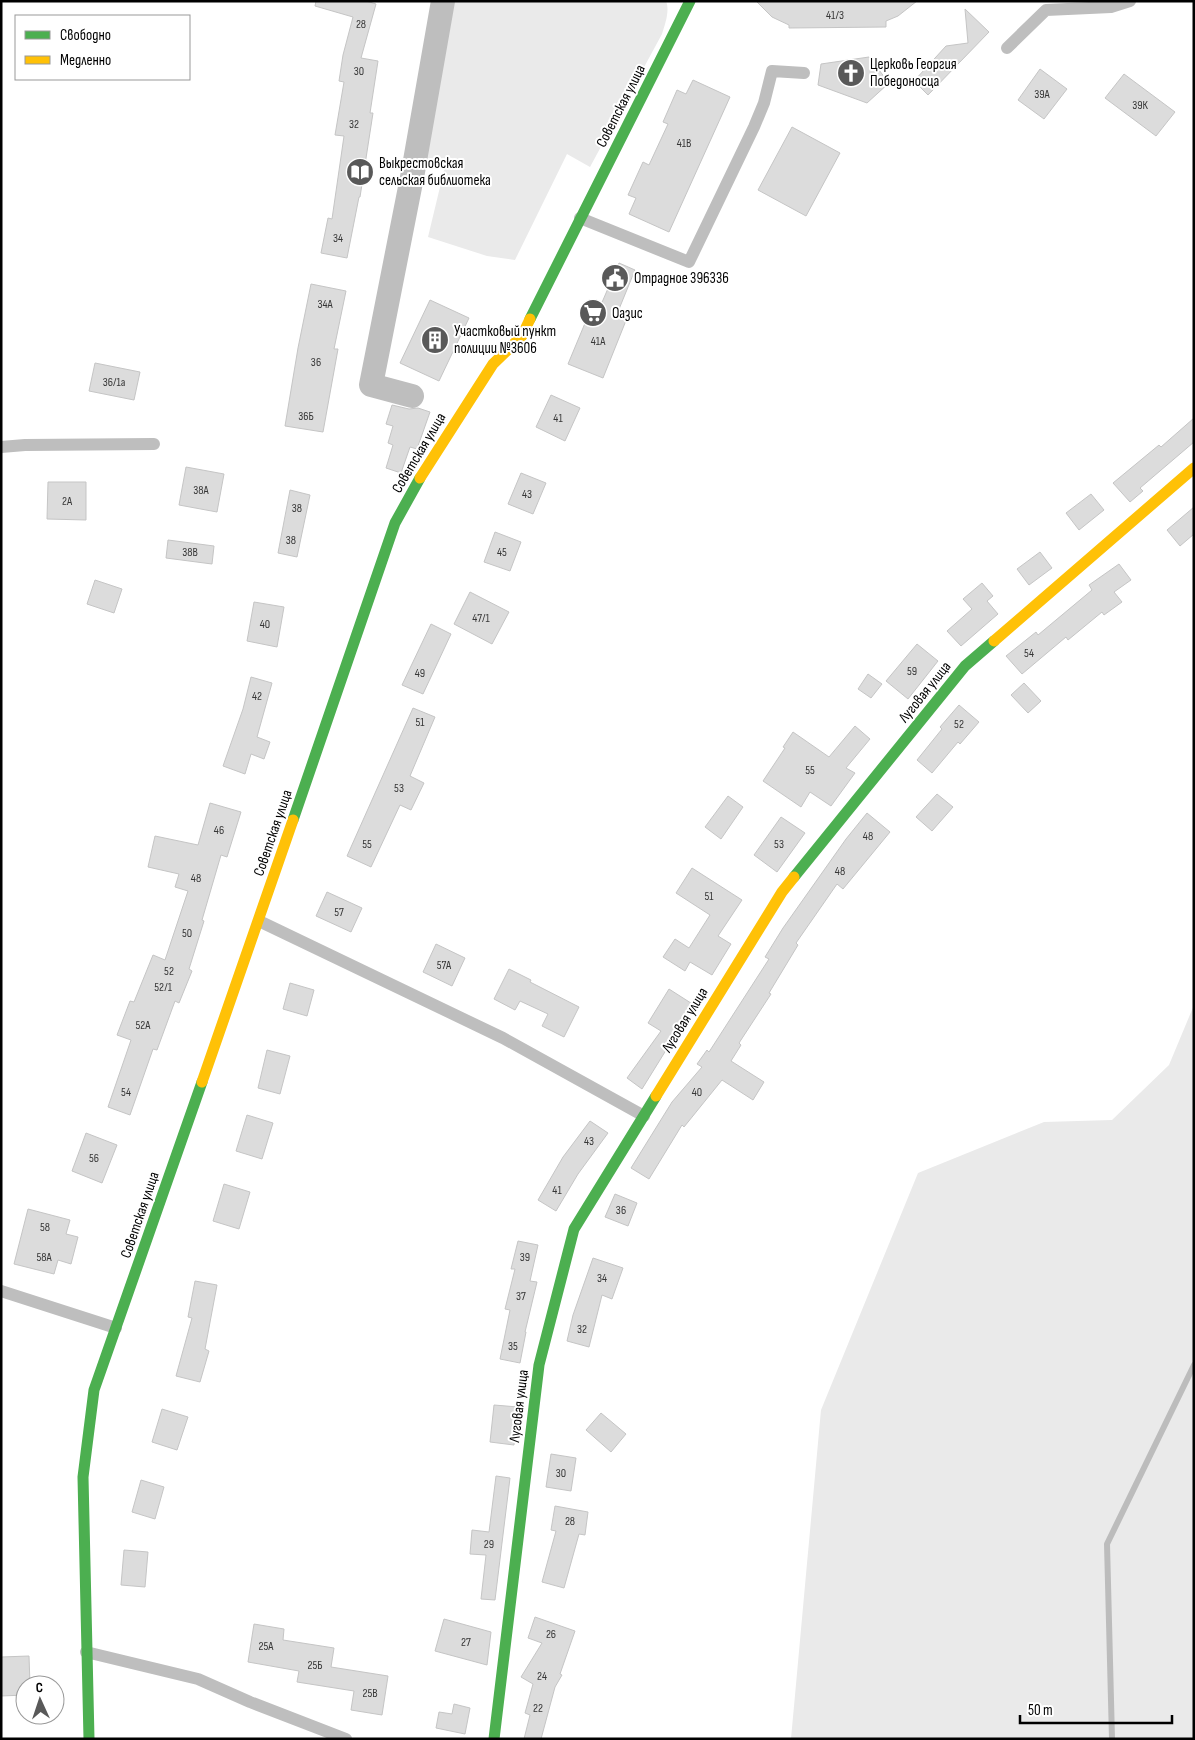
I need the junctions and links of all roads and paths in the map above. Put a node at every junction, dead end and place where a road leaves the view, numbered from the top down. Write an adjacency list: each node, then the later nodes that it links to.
1 (443, 1): 7 (street)
2 (691, 1): 6 (street, Советская улица)
3 (1130, 1): 4 (lane)
4 (1007, 48)
5 (804, 73): 6 (lane)
6 (580, 218): 11 (street, Советская улица)
7 (412, 396)
8 (154, 444): 9 (lane)
9 (1, 447)
10 (1194, 468): 12 (street, Луговая улица)
11 (259, 921): 12 (lane); 14 (street, Советская улица)
12 (644, 1116): 18 (street, Луговая улица)
13 (1, 1291): 14 (lane)
14 (116, 1328): 15 (street, Советская улица)
15 (86, 1652): 16 (street, Советская улица); 17 (lane)
16 (89, 1739)
17 (346, 1739)
18 (494, 1739)

